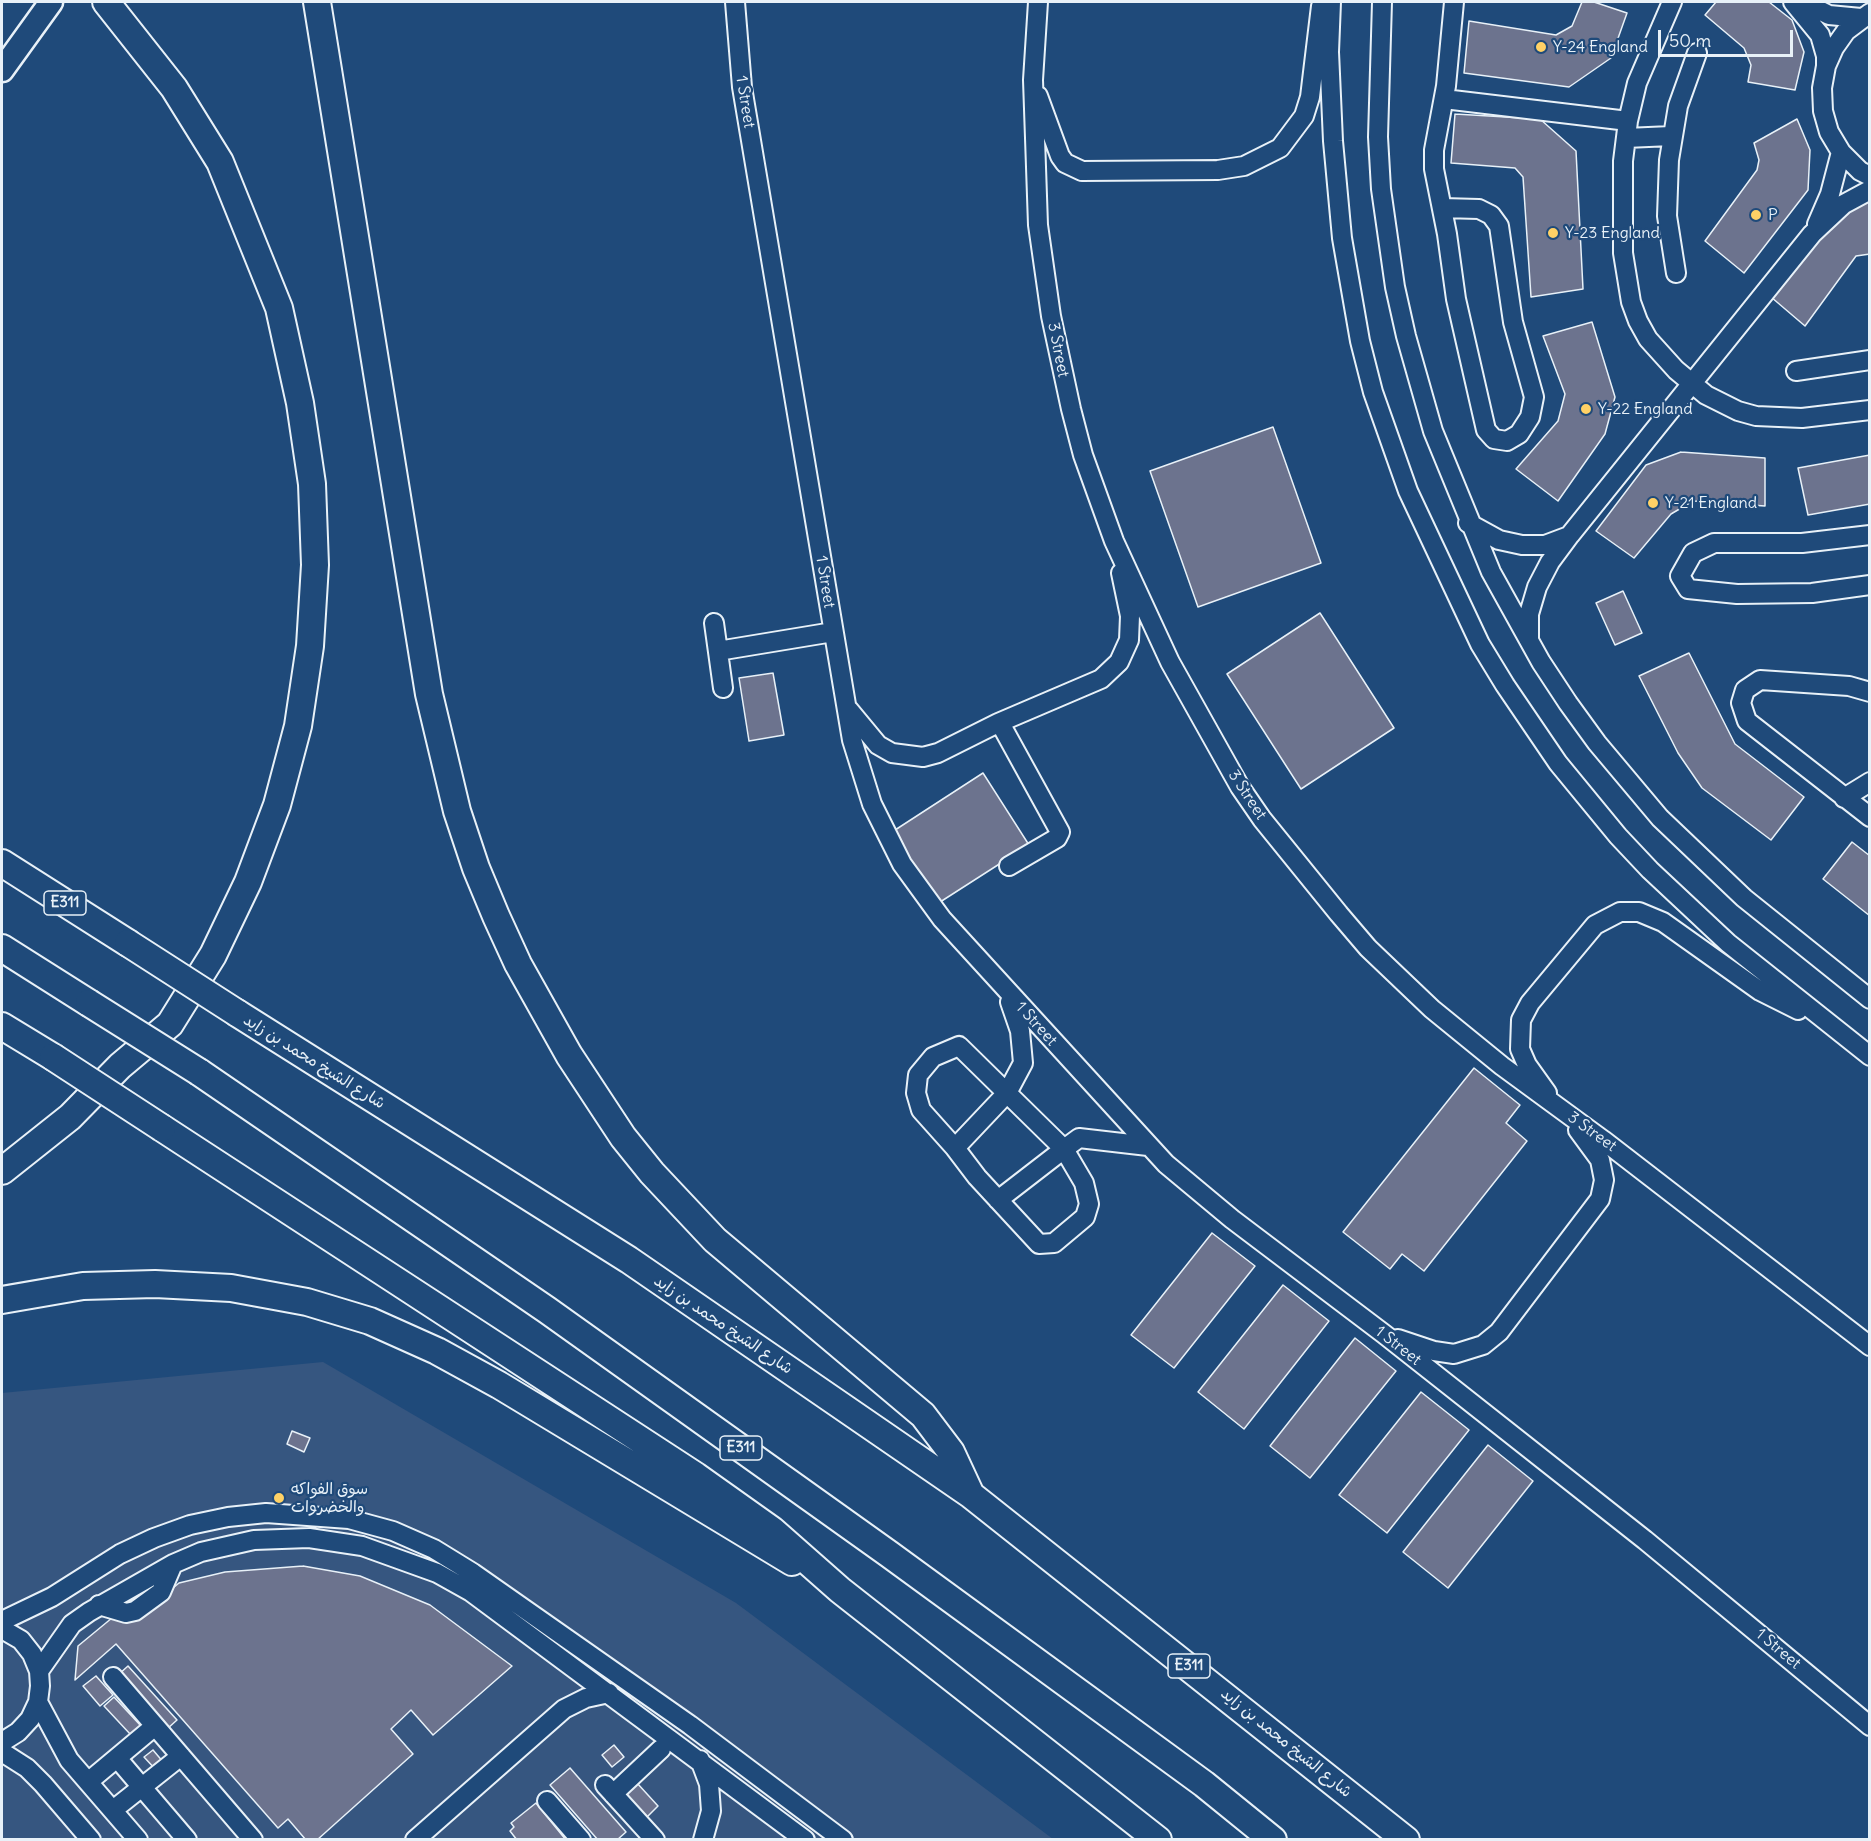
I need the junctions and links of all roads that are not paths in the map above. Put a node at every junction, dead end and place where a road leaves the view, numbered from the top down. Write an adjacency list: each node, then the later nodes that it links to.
1 (51, 2): 16 (main road)
2 (317, 2): 65 (highway)
3 (735, 2): 37 (street, 1 Street)
4 (1038, 2): 17 (street, 3 Street)
5 (1321, 2): 17 (street)
6 (1331, 2): 52 (street)
7 (1382, 2): 31 (street)
8 (1454, 2): 18 (street)
9 (1672, 2): 19 (street)
10 (1793, 2): 15 (street)
11 (1803, 2): 13 (street)
12 (114, 10): 60 (highway)
13 (1865, 15): 15 (street)
14 (1697, 53): 20 (street)
15 (1826, 66): 21 (street)
16 (2, 70)
17 (1033, 80): 34 (street, 3 Street)
18 (1444, 99): 19 (street); 24 (street)
19 (1627, 129): 20 (street); 29 (street)
20 (1671, 136): 26 (street)
21 (1841, 152): 22 (street); 25 (street)
22 (1869, 176)
23 (1869, 190): 25 (street)
24 (1442, 208): 24 (street)
25 (1812, 234): 29 (street)
26 (1676, 273)
27 (1869, 360): 28 (street)
28 (1796, 371)
29 (1692, 383): 30 (street); 32 (street)
30 (1869, 410)
31 (1468, 523): 32 (street); 38 (street)
32 (1570, 535): 38 (street)
33 (1869, 535): 35 (street)
34 (1114, 541): 43 (street); 56 (street, 3 Street)
35 (1869, 585)
36 (714, 623): 39 (street)
37 (833, 632): 39 (street); 42 (street, 1 Street)
38 (1529, 642): 51 (street)
39 (718, 651): 40 (street)
40 (723, 688)
41 (1869, 692): 45 (street)
42 (847, 706): 43 (street); 50 (street, 1 Street)
43 (1000, 723): 48 (street)
44 (1869, 782): 45 (street)
45 (1844, 798): 46 (street)
46 (1869, 817)
47 (2, 863): 65 (highway, شارع الشيخ محمد بن زايد / E311, bridge)
48 (1010, 866)
49 (2, 948): 96 (highway, E311, bridge)
50 (1004, 989): 55 (street); 57 (street, 1 Street)
51 (1869, 999)
52 (1820, 1018): 54 (street); 56 (street)
53 (2, 1026): 66 (highway, bridge)
54 (1869, 1056)
55 (1007, 1093): 58 (street); 58 (street); 59 (street)
56 (1556, 1106): 63 (street); 64 (street, 3 Street)
57 (1148, 1146): 59 (street); 63 (street, 1 Street)
58 (955, 1148): 61 (street)
59 (1064, 1149): 61 (street); 61 (street)
60 (2, 1171)
61 (998, 1200)
62 (2, 1300): 66 (highway)
63 (1384, 1334): 74 (street, 1 Street)
64 (1869, 1346)
65 (971, 1494): 97 (highway, شارع الشيخ محمد بن زايد / E311)
66 (840, 1590): 95 (highway)
67 (2, 1621): 94 (street)
68 (2, 1629): 69 (street)
69 (39, 1671): 71 (street); 72 (street)
70 (113, 1677): 73 (street)
71 (609, 1693): 80 (street); 90 (street)
72 (38, 1702): 75 (street); 81 (street)
73 (155, 1726): 78 (street); 79 (street)
74 (1869, 1726)
75 (2, 1742)
76 (661, 1749): 85 (street)
77 (2, 1752): 86 (street)
78 (181, 1756): 82 (street); 89 (street)
79 (117, 1758): 81 (street); 82 (street)
80 (699, 1760): 92 (street); 93 (street)
81 (88, 1782): 84 (street)
82 (142, 1787): 84 (street); 88 (street)
83 (547, 1801): 91 (street)
84 (113, 1810): 87 (street)
85 (643, 1836)
86 (91, 1839)
87 (138, 1839)
88 (187, 1839)
89 (253, 1839)
90 (415, 1839)
91 (581, 1839)
92 (704, 1839)
93 (805, 1839)
94 (843, 1839)
95 (1158, 1839)
96 (1273, 1839)
97 (1406, 1839)

